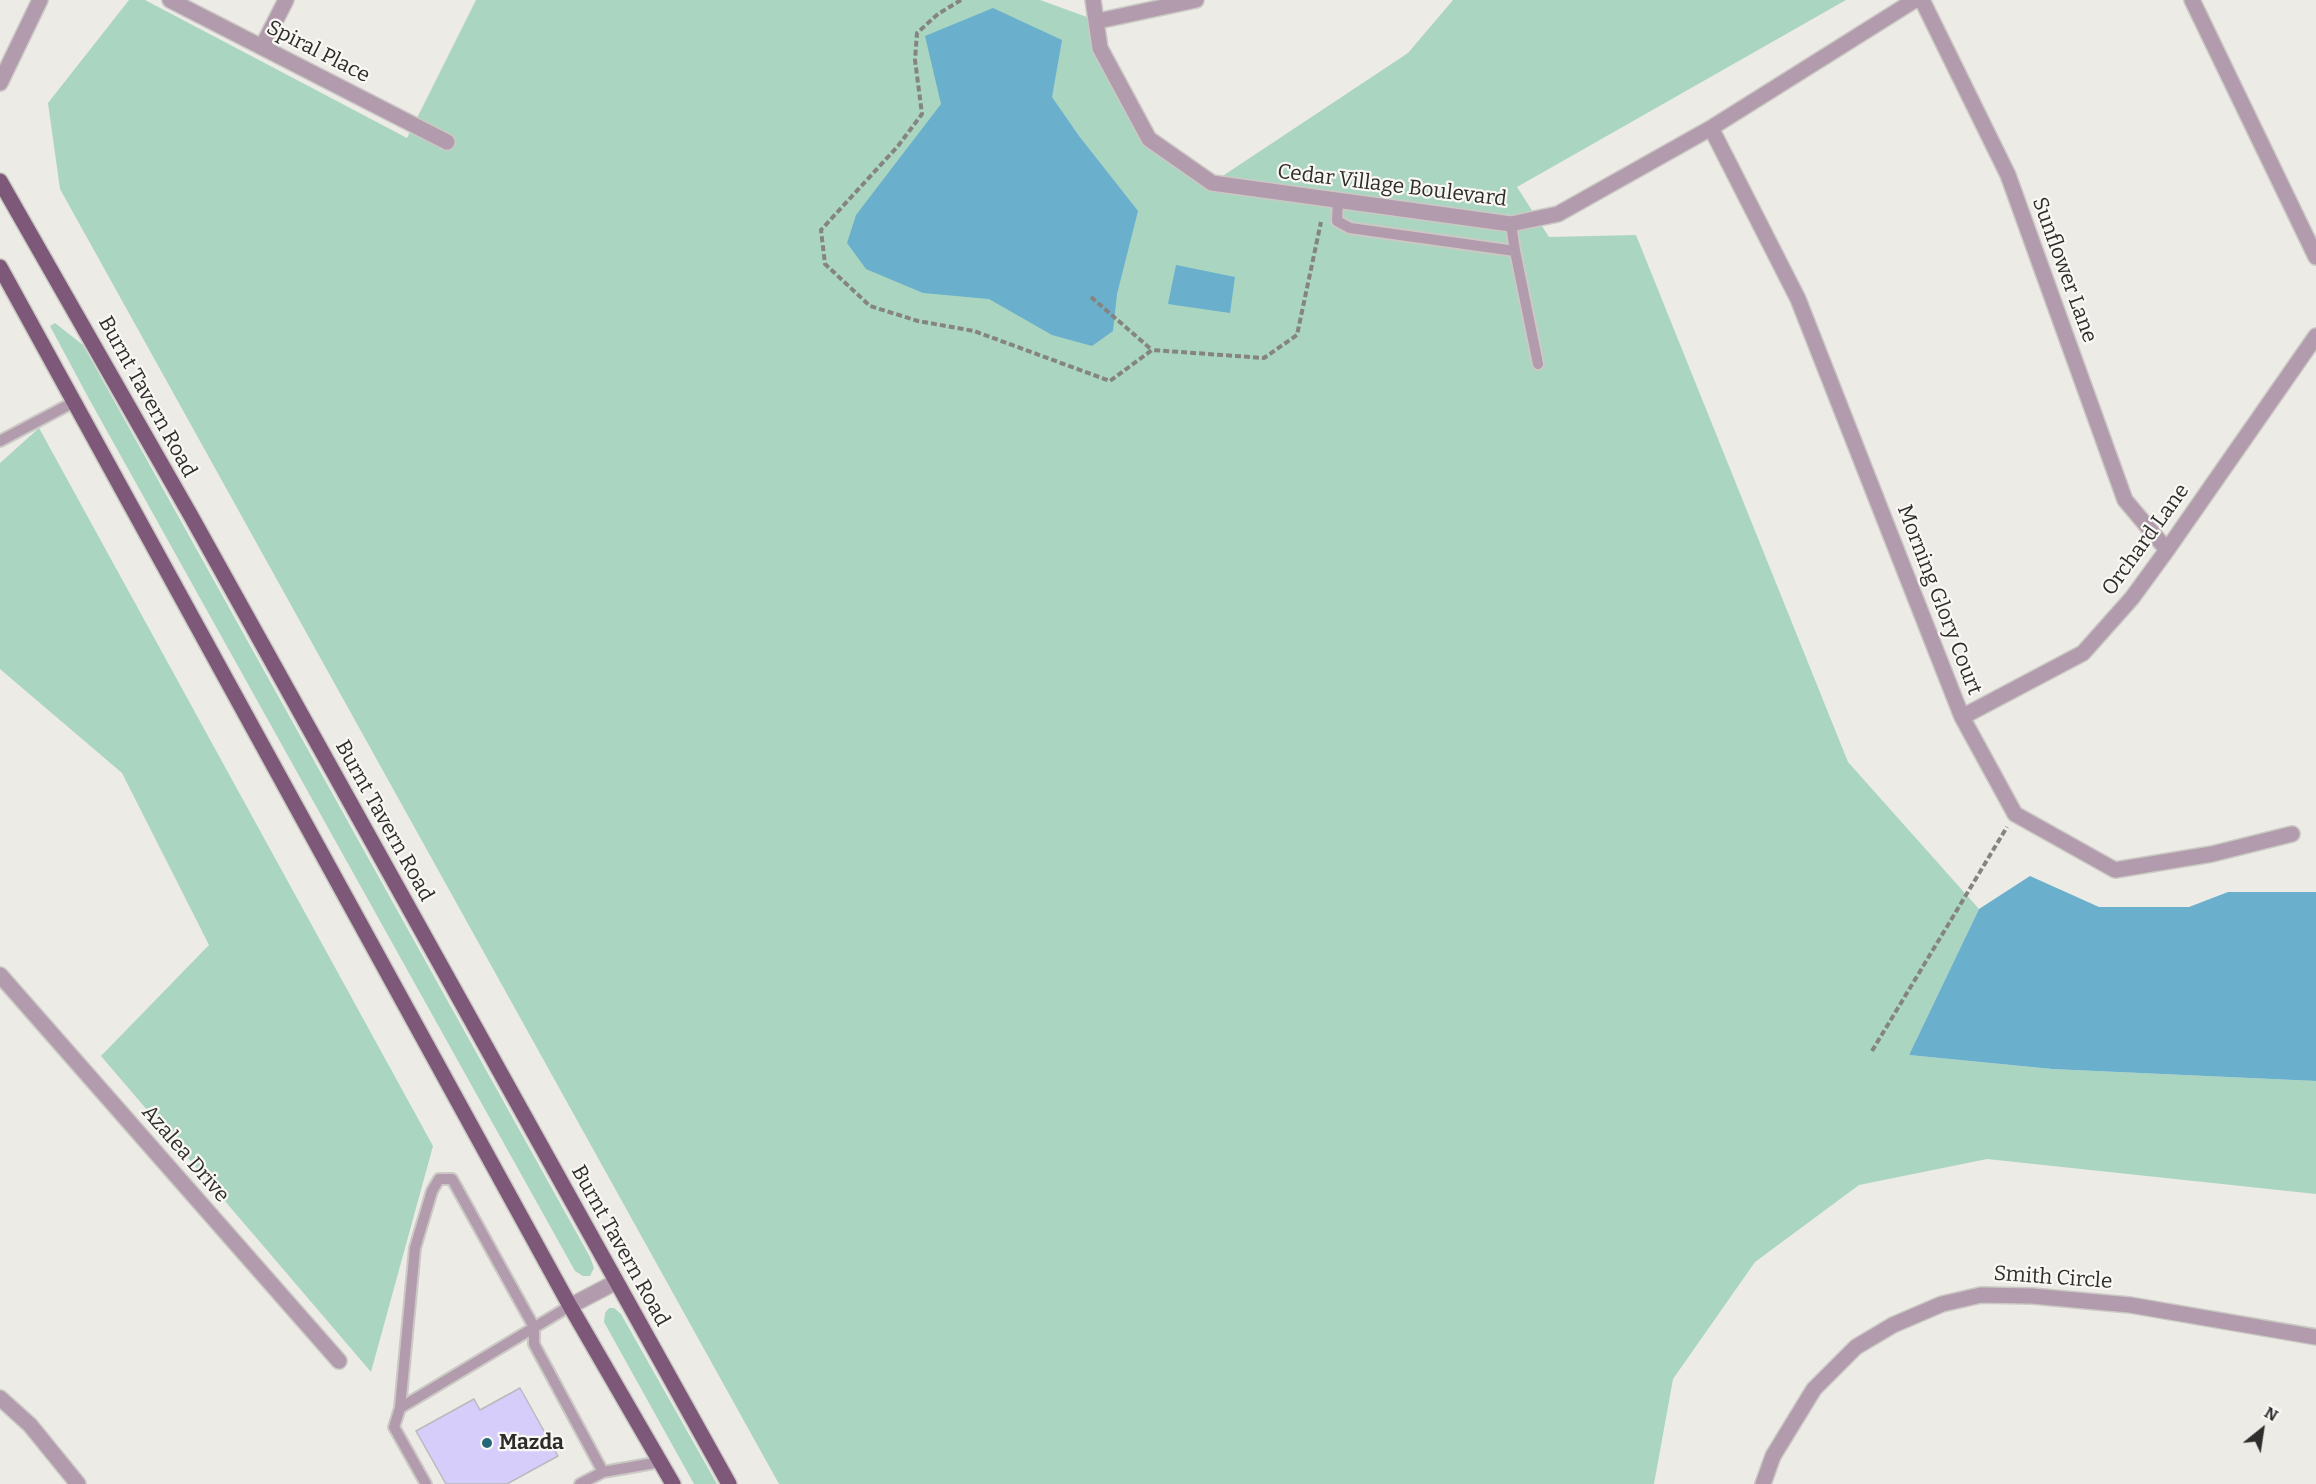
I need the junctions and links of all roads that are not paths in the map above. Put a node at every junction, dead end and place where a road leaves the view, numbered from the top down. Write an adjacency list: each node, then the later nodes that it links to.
1 (40, 0): 11 (street)
2 (170, 0): 10 (street, Spiral Place)
3 (286, 0): 10 (street)
4 (1093, 0): 9 (street, Cedar Village Boulevard)
5 (1196, 0): 9 (street)
6 (1915, 0): 12 (street, Cedar Village Boulevard)
7 (1922, 0): 24 (street, Sunflower Lane)
8 (2192, 0): 18 (street)
9 (1098, 21): 15 (street, Cedar Village Boulevard)
10 (262, 47): 13 (street, Spiral Place)
11 (0, 82)
12 (1711, 128): 16 (street, Cedar Village Boulevard); 25 (street, Morning Glory Court)
13 (447, 142)
14 (0, 181): 28 (main road, Burnt Tavern Road)
15 (1332, 200): 16 (street, Cedar Village Boulevard); 17 (lane)
16 (1511, 224): 17 (lane)
17 (1515, 251): 21 (lane)
18 (2316, 257)
19 (0, 267): 22 (main road)
20 (2316, 336): 24 (street, Orchard Lane)
21 (1538, 364)
22 (74, 402): 23 (lane); 29 (main road)
23 (0, 441)
24 (2167, 550): 25 (street, Orchard Lane)
25 (1962, 717): 26 (street, Morning Glory Court)
26 (2292, 834)
27 (0, 975): 32 (street, Azalea Drive)
28 (616, 1282): 29 (street); 41 (main road, Burnt Tavern Road)
29 (570, 1306): 30 (lane); 35 (main road)
30 (534, 1327): 34 (lane); 34 (lane); 36 (lane)
31 (2316, 1337): 42 (street, Smith Circle)
32 (339, 1360)
33 (0, 1398): 37 (street)
34 (400, 1408): 38 (lane)
35 (660, 1462): 36 (lane); 40 (main road)
36 (603, 1472): 39 (lane)
37 (78, 1484)
38 (426, 1484)
39 (580, 1484)
40 (673, 1484)
41 (729, 1484)
42 (1763, 1484)

